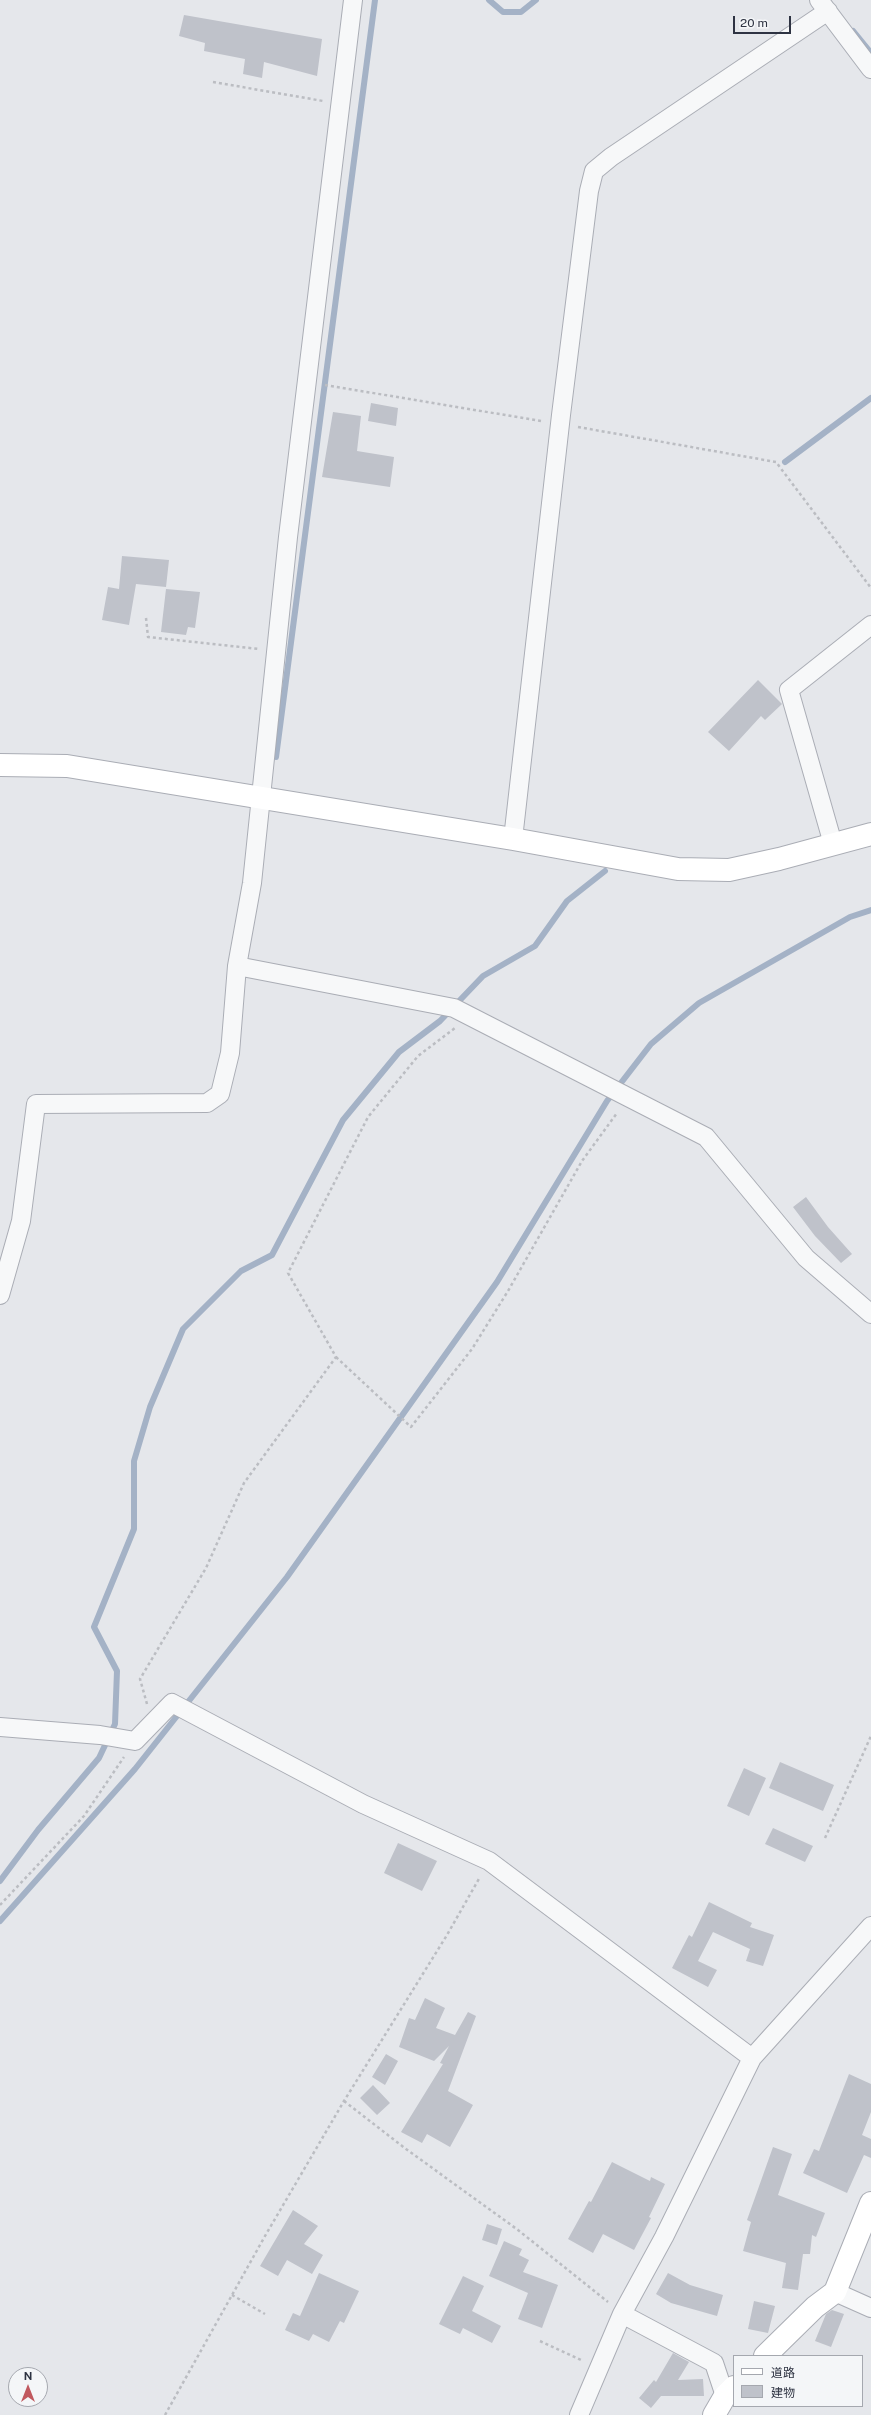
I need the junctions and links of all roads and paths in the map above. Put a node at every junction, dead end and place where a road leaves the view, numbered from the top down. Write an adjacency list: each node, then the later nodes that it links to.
1 (353, 0): 5 (street)
2 (824, 6): 3 (street); 7 (street)
3 (871, 69)
4 (213, 82): 5 (path)
5 (341, 104): 6 (street)
6 (307, 382): 7 (path); 11 (street)
7 (560, 424): 8 (path); 15 (street)
8 (871, 588)
9 (146, 618): 11 (path)
10 (871, 624): 16 (street)
11 (276, 651): 13 (street)
12 (0, 765): 13 (street)
13 (260, 798): 15 (street); 17 (street)
14 (871, 834): 16 (street)
15 (513, 839): 16 (street)
16 (833, 844)
17 (237, 966): 18 (street); 20 (street)
18 (470, 1017): 19 (street); 22 (path)
19 (624, 1096): 21 (street); 22 (path)
20 (0, 1294)
21 (871, 1314)
22 (336, 1357): 23 (path)
23 (152, 1723): 26 (street); 28 (street)
24 (0, 1726): 26 (street)
25 (871, 1736): 27 (path)
26 (135, 1741): 29 (path)
27 (825, 1838)
28 (489, 1861): 31 (street); 32 (path)
29 (0, 1905)
30 (871, 1926): 31 (street)
31 (752, 2058): 38 (street)
32 (344, 2101): 35 (path); 38 (path)
33 (871, 2203): 34 (street)
34 (835, 2292): 36 (street); 40 (street)
35 (232, 2295): 37 (path); 43 (path)
36 (871, 2308)
37 (265, 2314)
38 (622, 2314): 41 (street); 42 (street)
39 (540, 2342): 41 (path)
40 (766, 2355)
41 (599, 2369): 44 (street)
42 (729, 2392): 45 (street)
43 (165, 2415)
44 (579, 2415)
45 (714, 2415)

